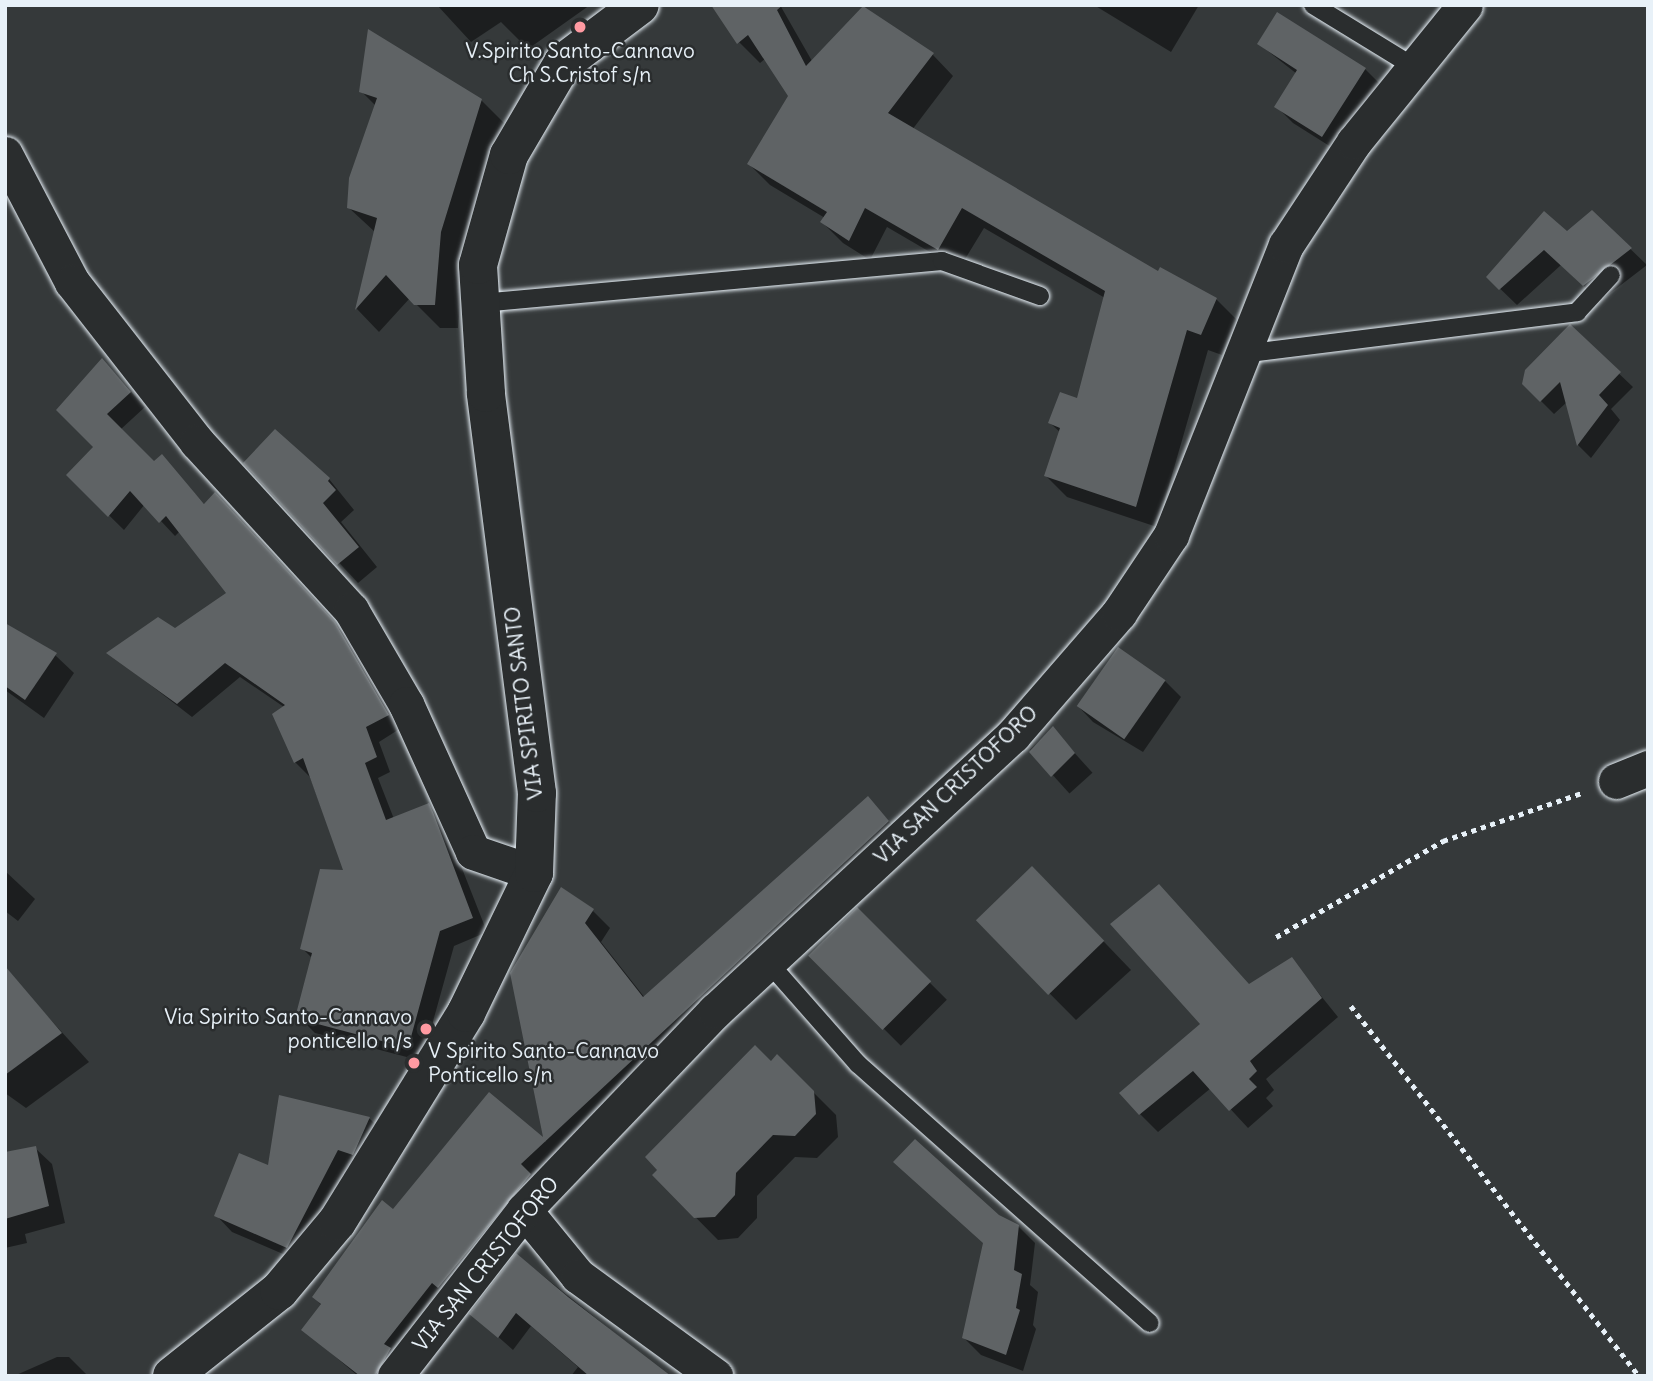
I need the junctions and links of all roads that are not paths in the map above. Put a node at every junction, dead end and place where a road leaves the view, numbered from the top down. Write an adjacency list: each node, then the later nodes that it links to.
1 (640, 5): 8 (street, VIA SPIRITO SANTO)
2 (1313, 5): 4 (lane)
3 (1465, 5): 4 (street, VIA SAN CRISTOFORO)
4 (1414, 67): 9 (street, VIA SAN CRISTOFORO)
5 (5, 154): 10 (street)
6 (1611, 275): 9 (lane)
7 (1040, 296): 8 (lane)
8 (481, 303): 10 (street, VIA SPIRITO SANTO)
9 (1242, 354): 11 (street, VIA SAN CRISTOFORO)
10 (534, 873): 14 (street, VIA SPIRITO SANTO)
11 (768, 962): 12 (street, VIA SAN CRISTOFORO); 13 (lane)
12 (524, 1210): 15 (street, VIA SAN CRISTOFORO); 16 (street)
13 (1150, 1323)
14 (172, 1376)
15 (395, 1376)
16 (715, 1376)

